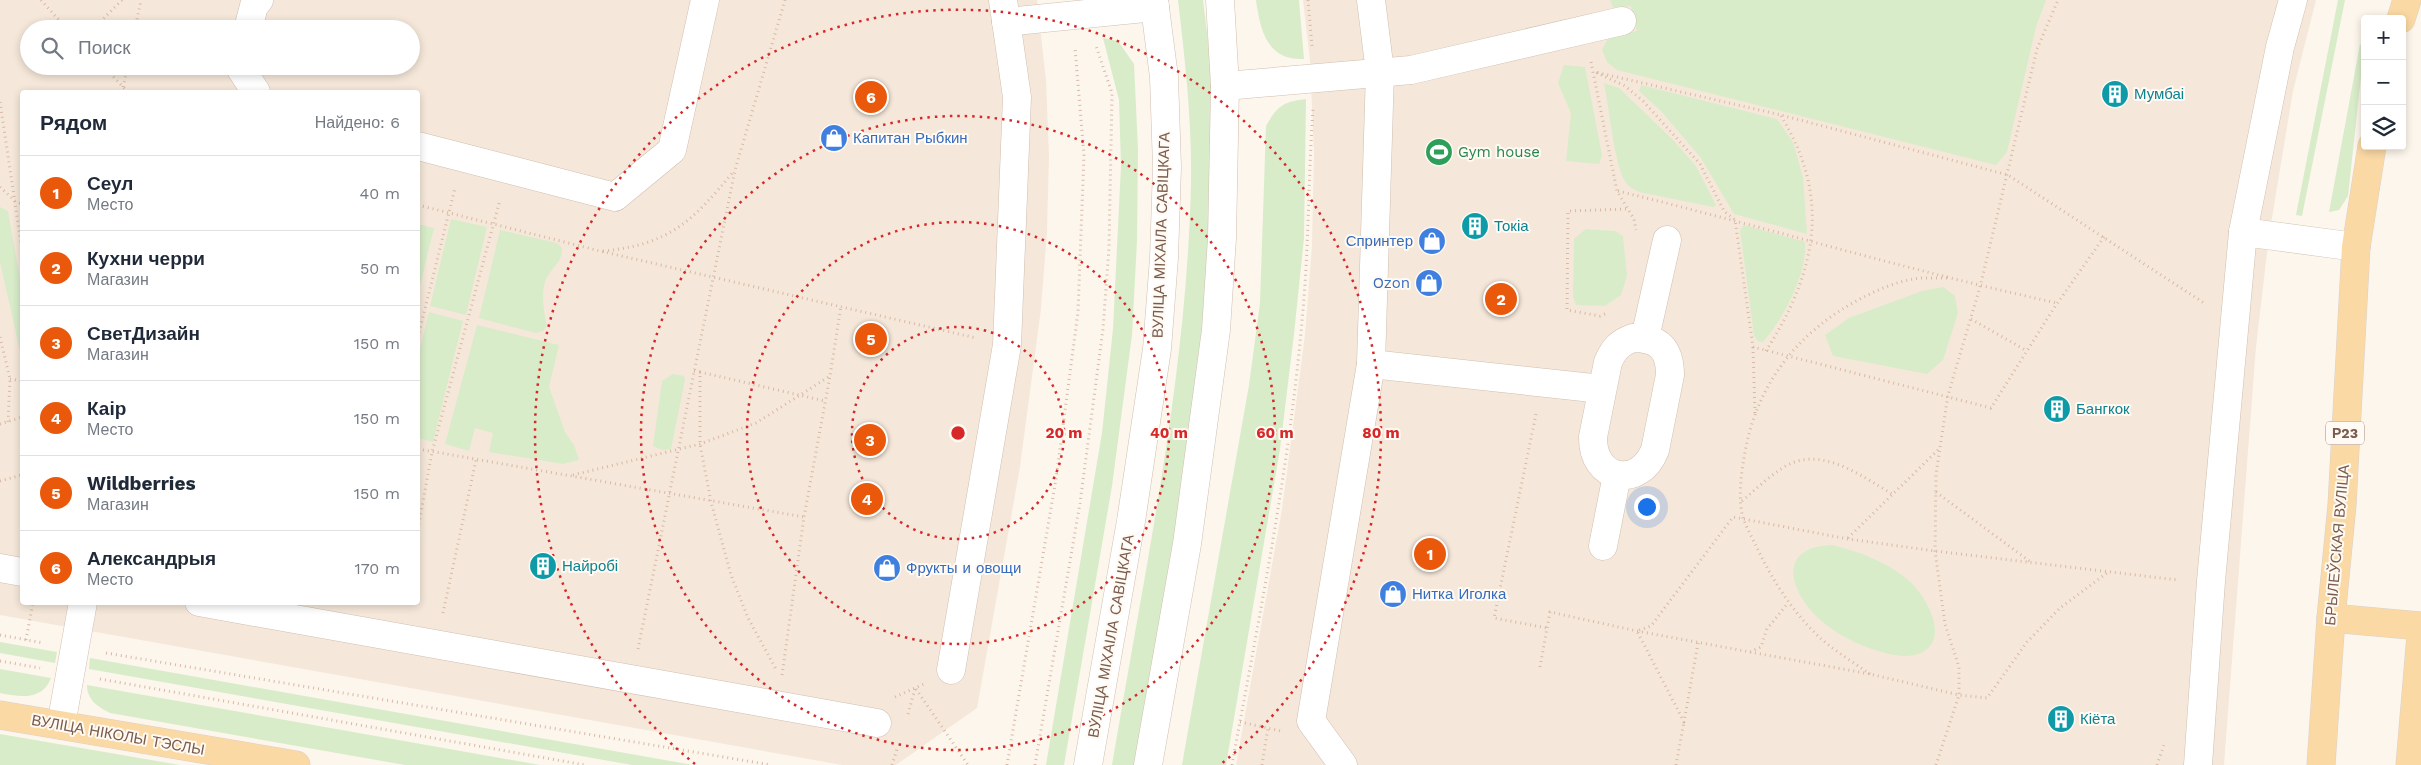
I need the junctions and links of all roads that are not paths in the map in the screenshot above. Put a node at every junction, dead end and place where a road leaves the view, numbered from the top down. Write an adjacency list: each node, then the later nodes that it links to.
1 (259, 0): 10 (street)
2 (705, 0): 16 (street)
3 (1220, 0): 14 (street)
4 (1371, 0): 12 (street)
5 (2293, 0): 18 (street)
6 (2407, 0): 9 (main road)
7 (1154, 3): 8 (street); 39 (street, ВУЛІЦА МІХАІЛА САВІЦКАГА)
8 (1005, 11): 33 (street)
9 (2402, 15)
10 (250, 20)
11 (1622, 21): 12 (street)
12 (1380, 72): 14 (street); 22 (street)
13 (245, 75): 15 (street)
14 (1225, 86): 40 (street)
15 (255, 90)
16 (420, 147)
17 (2371, 150): 20 (main road, БРЫЛЕЎСКАЯ ВУЛІЦА / Р23)
18 (2243, 232): 20 (street); 37 (street)
19 (1667, 240): 21 (street)
20 (2356, 247): 30 (main road, БРЫЛЕЎСКАЯ ВУЛІЦА / Р23)
21 (1645, 338): 23 (street); 24 (street)
22 (1371, 364): 23 (street); 41 (street)
23 (1602, 389): 24 (street)
24 (1617, 475): 25 (street)
25 (1603, 546)
26 (0, 568): 27 (street)
27 (20, 572)
28 (82, 605): 36 (street)
29 (216, 605): 34 (street)
30 (2331, 618): 31 (main road); 42 (main road, БРЫЛЕЎСКАЯ ВУЛІЦА / Р23)
31 (2421, 626)
32 (2421, 635): 43 (main road)
33 (951, 670)
34 (883, 711)
35 (0, 715): 36 (main road, ВУЛІЦА НІКОЛЫ ТЭСЛЫ)
36 (61, 725): 38 (main road, ВУЛІЦА НІКОЛЫ ТЭСЛЫ)
37 (2195, 760)
38 (296, 765)
39 (1088, 765)
40 (1148, 765)
41 (1343, 765)
42 (2321, 765)
43 (2410, 765)

